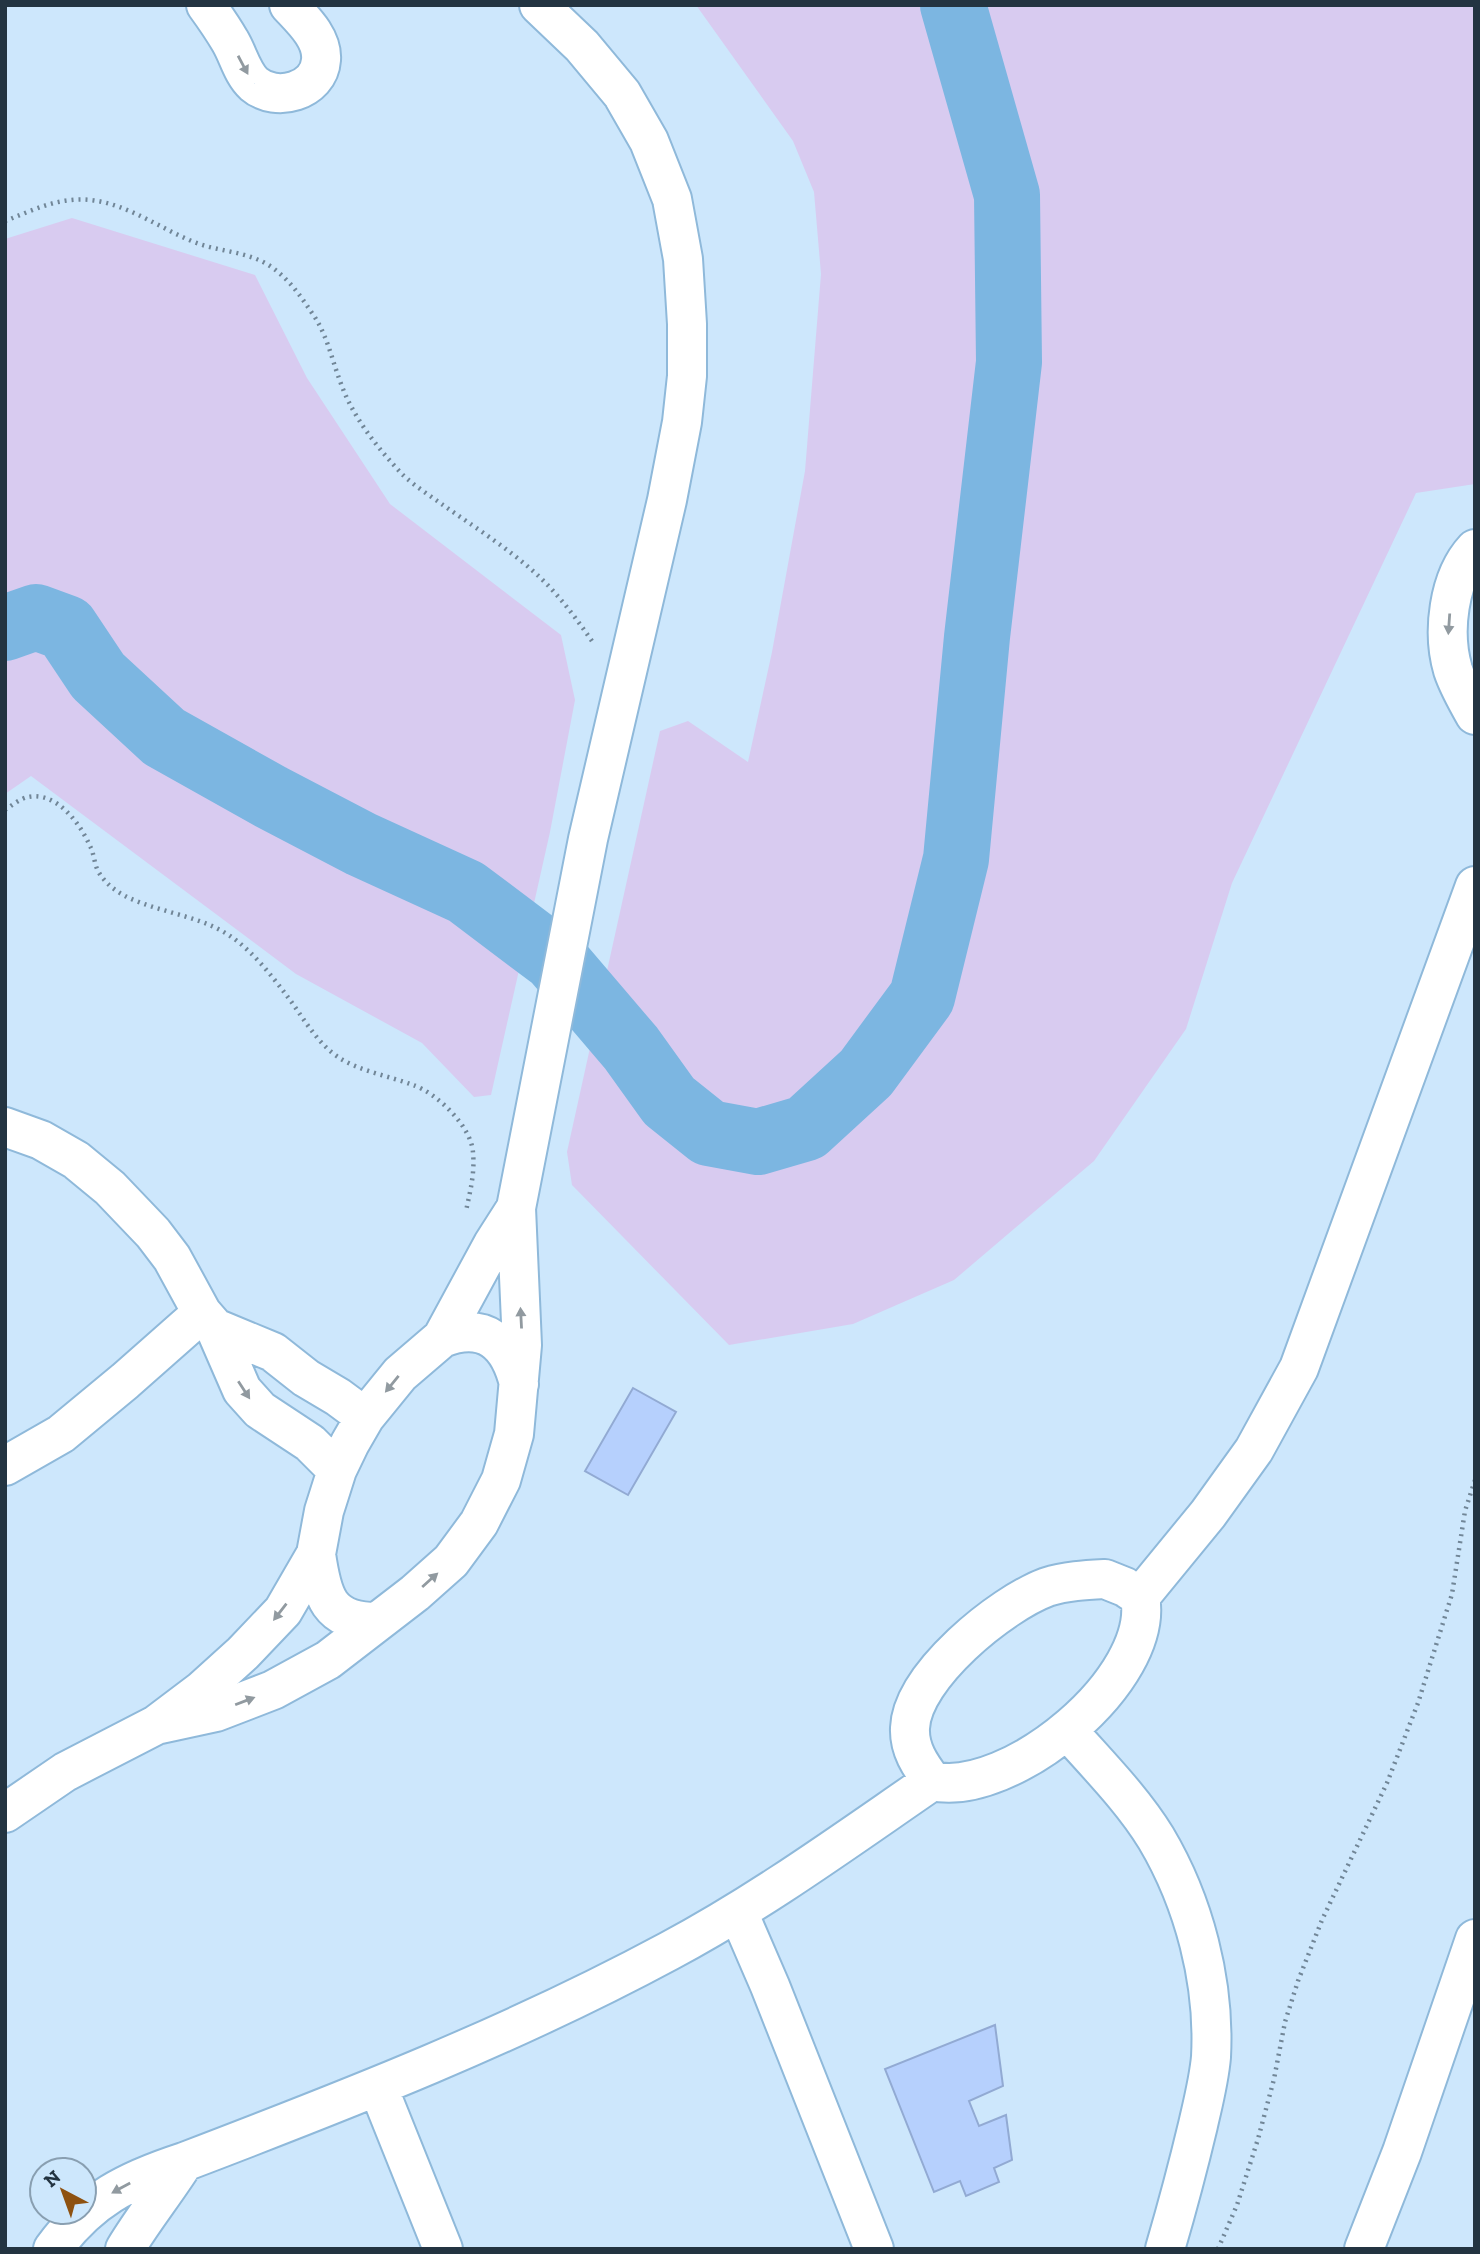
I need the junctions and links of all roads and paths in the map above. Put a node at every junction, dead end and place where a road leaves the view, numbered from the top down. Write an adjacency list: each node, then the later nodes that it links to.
1 (205, 5): 2 (street, one-way to 2)
2 (289, 5)
3 (536, 7): 6 (street)
4 (5, 221): 6 (path)
5 (1475, 549): 7 (street, one-way to 7)
6 (624, 685): 11 (street)
7 (1475, 715)
8 (5, 810): 12 (path)
9 (1475, 886): 21 (street)
10 (5, 1127): 13 (street)
11 (516, 1208): 14 (street); 15 (street, one-way to 11)
12 (466, 1213)
13 (209, 1320): 16 (street); 17 (street); 18 (street, one-way to 18)
14 (442, 1338): 15 (street); 16 (street, one-way to 16)
15 (520, 1386): 22 (street, one-way to 15)
16 (365, 1418): 18 (street)
17 (5, 1466)
18 (337, 1470): 20 (street)
19 (1475, 1480): 36 (path)
20 (316, 1554): 22 (street); 23 (street, one-way to 23)
21 (1140, 1597): 24 (street); 25 (street)
22 (376, 1622): 23 (street, one-way to 22)
23 (156, 1725): 26 (street)
24 (1068, 1731): 25 (street); 35 (street)
25 (932, 1781): 27 (street)
26 (5, 1813)
27 (738, 1912): 29 (street); 34 (street)
28 (1475, 1939): 37 (street)
29 (378, 2087): 30 (street); 33 (street)
30 (184, 2162): 31 (street, one-way to 31); 32 (street)
31 (53, 2249)
32 (125, 2249)
33 (443, 2249)
34 (874, 2249)
35 (1165, 2249)
36 (1218, 2249)
37 (1364, 2249)

